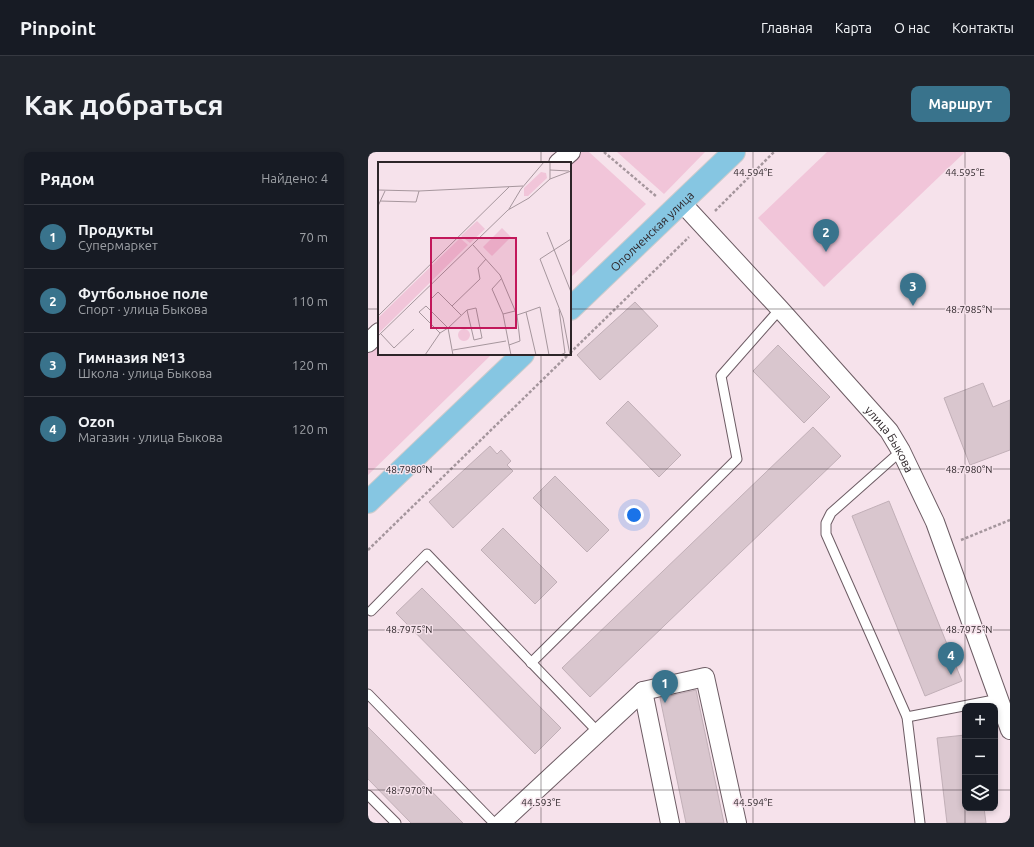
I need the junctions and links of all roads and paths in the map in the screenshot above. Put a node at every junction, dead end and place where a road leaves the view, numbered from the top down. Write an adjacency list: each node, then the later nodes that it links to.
1 (571, 152): 5 (street)
2 (604, 152): 6 (path)
3 (734, 152): 6 (highway, Ополченская улица)
4 (774, 152): 7 (path)
5 (559, 162)
6 (677, 207): 7 (street, улица Быкова); 8 (highway, Ополченская улица)
7 (702, 224): 9 (street, улица Быкова); 12 (path)
8 (571, 308)
9 (780, 309): 15 (street, улица Быкова); 21 (lane)
10 (378, 333): 11 (street)
11 (368, 343)
12 (571, 351)
13 (522, 355): 16 (highway)
14 (567, 355): 19 (path)
15 (901, 450): 18 (street, улица Быкова); 25 (lane)
16 (368, 502)
17 (1010, 520): 18 (path)
18 (944, 547): 24 (street, улица Быкова)
19 (368, 550)
20 (371, 611): 21 (lane)
21 (531, 663): 27 (lane)
22 (644, 692): 27 (street); 32 (street); 33 (street)
23 (368, 694): 30 (lane)
24 (998, 698): 25 (lane); 26 (street, улица Быкова)
25 (907, 718): 34 (lane)
26 (1010, 730)
27 (598, 732): 31 (street)
28 (368, 795): 29 (lane)
29 (396, 823)
30 (494, 823)
31 (502, 823)
32 (670, 823)
33 (737, 823)
34 (920, 823)

